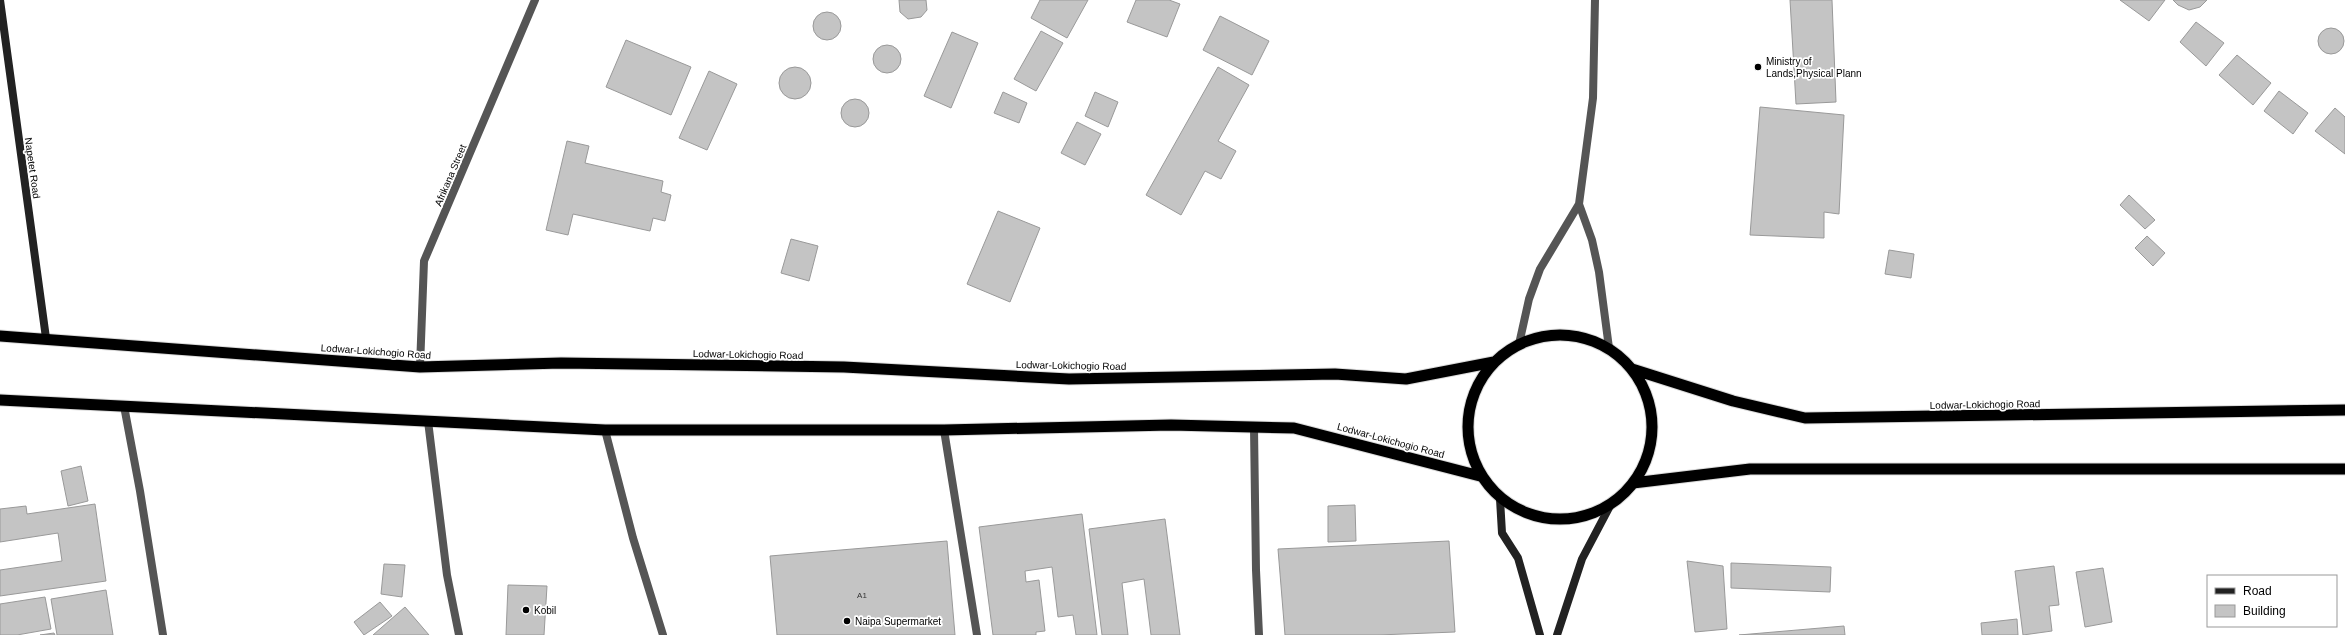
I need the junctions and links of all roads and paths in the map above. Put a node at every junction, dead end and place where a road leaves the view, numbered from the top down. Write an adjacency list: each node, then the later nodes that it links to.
1 (0, 0): 6 (main road, Napetet Road)
2 (535, 0): 10 (street, Afrikana Street)
3 (1595, 0): 4 (street)
4 (1578, 204): 7 (street); 8 (street)
5 (0, 336): 6 (highway, Lodwar-Lokichogio Road)
6 (46, 338): 10 (highway, Lodwar-Lokichogio Road)
7 (1519, 344): 8 (highway); 9 (highway)
8 (1609, 348): 11 (highway)
9 (1494, 362): 10 (highway, Lodwar-Lokichogio Road); 20 (highway)
10 (420, 367)
11 (1632, 369): 14 (highway, Lodwar-Lokichogio Road); 21 (highway)
12 (0, 400): 13 (highway, Lodwar-Lokichogio Road)
13 (124, 406): 15 (highway, Lodwar-Lokichogio Road); 24 (street)
14 (2345, 410)
15 (428, 421): 17 (highway, Lodwar-Lokichogio Road); 25 (street)
16 (1254, 428): 18 (highway, Lodwar-Lokichogio Road); 20 (highway, Lodwar-Lokichogio Road); 28 (street)
17 (605, 430): 18 (highway, Lodwar-Lokichogio Road); 26 (street)
18 (944, 430): 27 (street)
19 (2345, 469): 21 (highway)
20 (1480, 476): 22 (highway)
21 (1633, 483): 23 (highway)
22 (1500, 498): 23 (highway); 29 (main road)
23 (1611, 504): 30 (main road)
24 (163, 635)
25 (459, 635)
26 (663, 635)
27 (977, 635)
28 (1259, 635)
29 (1540, 635)
30 (1556, 635)

